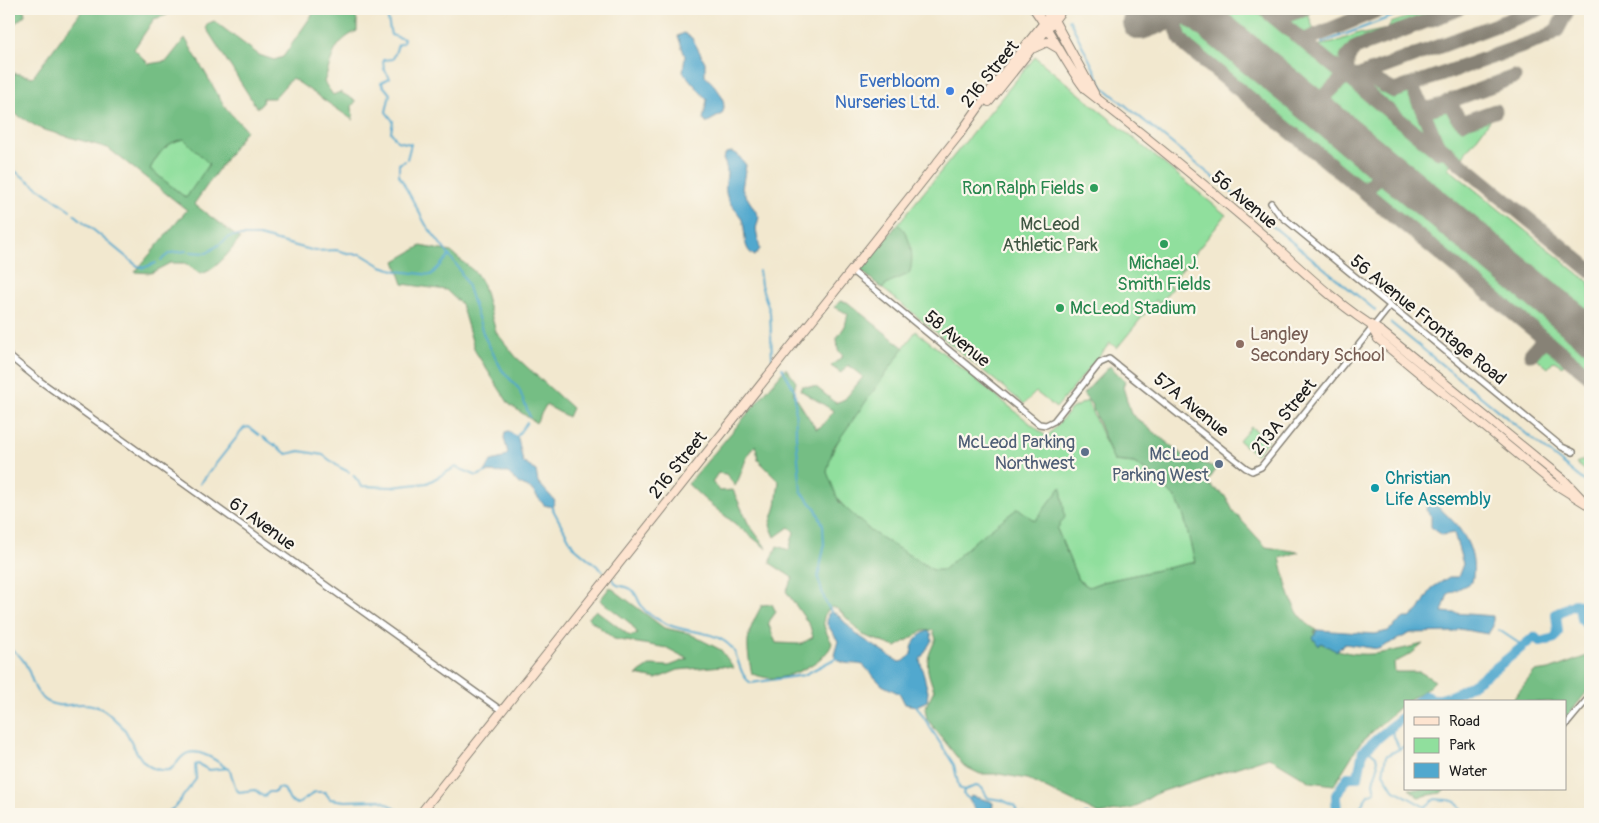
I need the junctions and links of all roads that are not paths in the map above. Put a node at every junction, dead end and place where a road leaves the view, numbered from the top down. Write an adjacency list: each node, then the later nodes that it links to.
1 (1034, 9): 5 (main road, 56 Avenue)
2 (1043, 9): 4 (main road, 56 Avenue)
3 (1063, 9): 4 (main road, 216 Street)
4 (1053, 15): 5 (main road, 216 Street); 8 (main road, 56 Avenue)
5 (1046, 25): 6 (main road, 216 Street); 7 (main road, 56 Avenue); 9 (main road, 216 Street)
6 (1027, 54): 7 (main road); 9 (main road, 216 Street)
7 (1063, 54): 8 (main road, 56 Avenue)
8 (1096, 97): 13 (main road, 56 Avenue)
9 (959, 135): 11 (main road, 216 Street)
10 (1271, 203): 12 (street, 56 Avenue Frontage Road)
11 (852, 271): 15 (street, 58 Avenue); 23 (main road, 216 Street)
12 (1390, 306): 13 (street, 213A Street); 18 (street, 56 Avenue Frontage Road)
13 (1372, 328): 16 (main road, 56 Avenue); 17 (main road, 56 Avenue); 19 (street, 213A Street)
14 (9, 356): 23 (street, 61 Avenue)
15 (1112, 360): 19 (street, 57A Avenue)
16 (1513, 438): 17 (main road); 20 (main road, 56 Avenue)
17 (1504, 442): 20 (main road, 56 Avenue)
18 (1573, 452)
19 (1252, 471)
20 (1581, 498): 21 (main road, 56 Avenue)
21 (1590, 506)
22 (1590, 696): 24 (street)
23 (502, 711): 25 (main road, 216 Street)
24 (1566, 725)
25 (420, 814)

